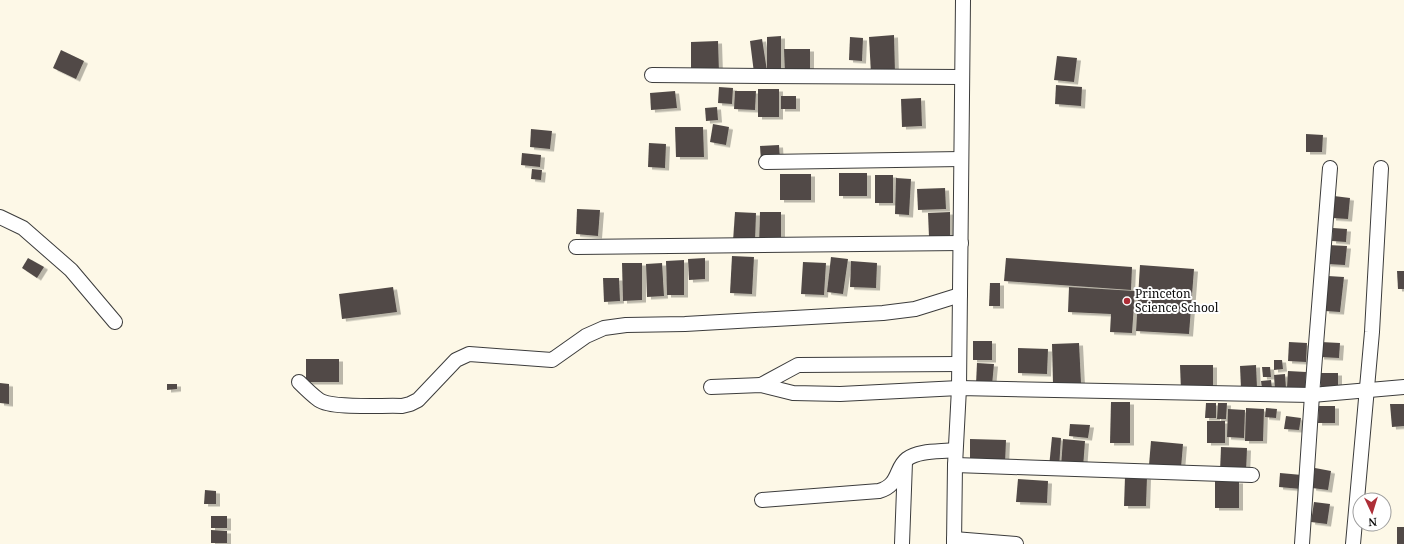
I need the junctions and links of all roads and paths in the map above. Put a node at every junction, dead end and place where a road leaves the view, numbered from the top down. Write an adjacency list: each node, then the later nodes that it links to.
1 (963, 0): 3 (street)
2 (652, 75): 3 (street)
3 (962, 77): 4 (street)
4 (961, 158): 5 (street); 9 (street)
5 (766, 162)
6 (1330, 168): 20 (street)
7 (1381, 168): 19 (street)
8 (0, 217): 12 (street)
9 (961, 243): 10 (street); 11 (street)
10 (576, 247)
11 (960, 295): 13 (street); 14 (street)
12 (116, 322)
13 (959, 364): 15 (street); 18 (street)
14 (299, 382)
15 (761, 385): 16 (street); 18 (street)
16 (710, 387)
17 (1404, 387): 19 (street)
18 (959, 388): 20 (street); 21 (street)
19 (1366, 390): 20 (street); 30 (street)
20 (1312, 394): 29 (street)
21 (955, 450): 22 (street); 23 (street)
22 (905, 460): 25 (street); 27 (street)
23 (955, 466): 24 (street); 26 (street)
24 (1252, 475)
25 (762, 500)
26 (954, 542): 28 (street)
27 (902, 544)
28 (1016, 544)
29 (1302, 544)
30 (1354, 544)

